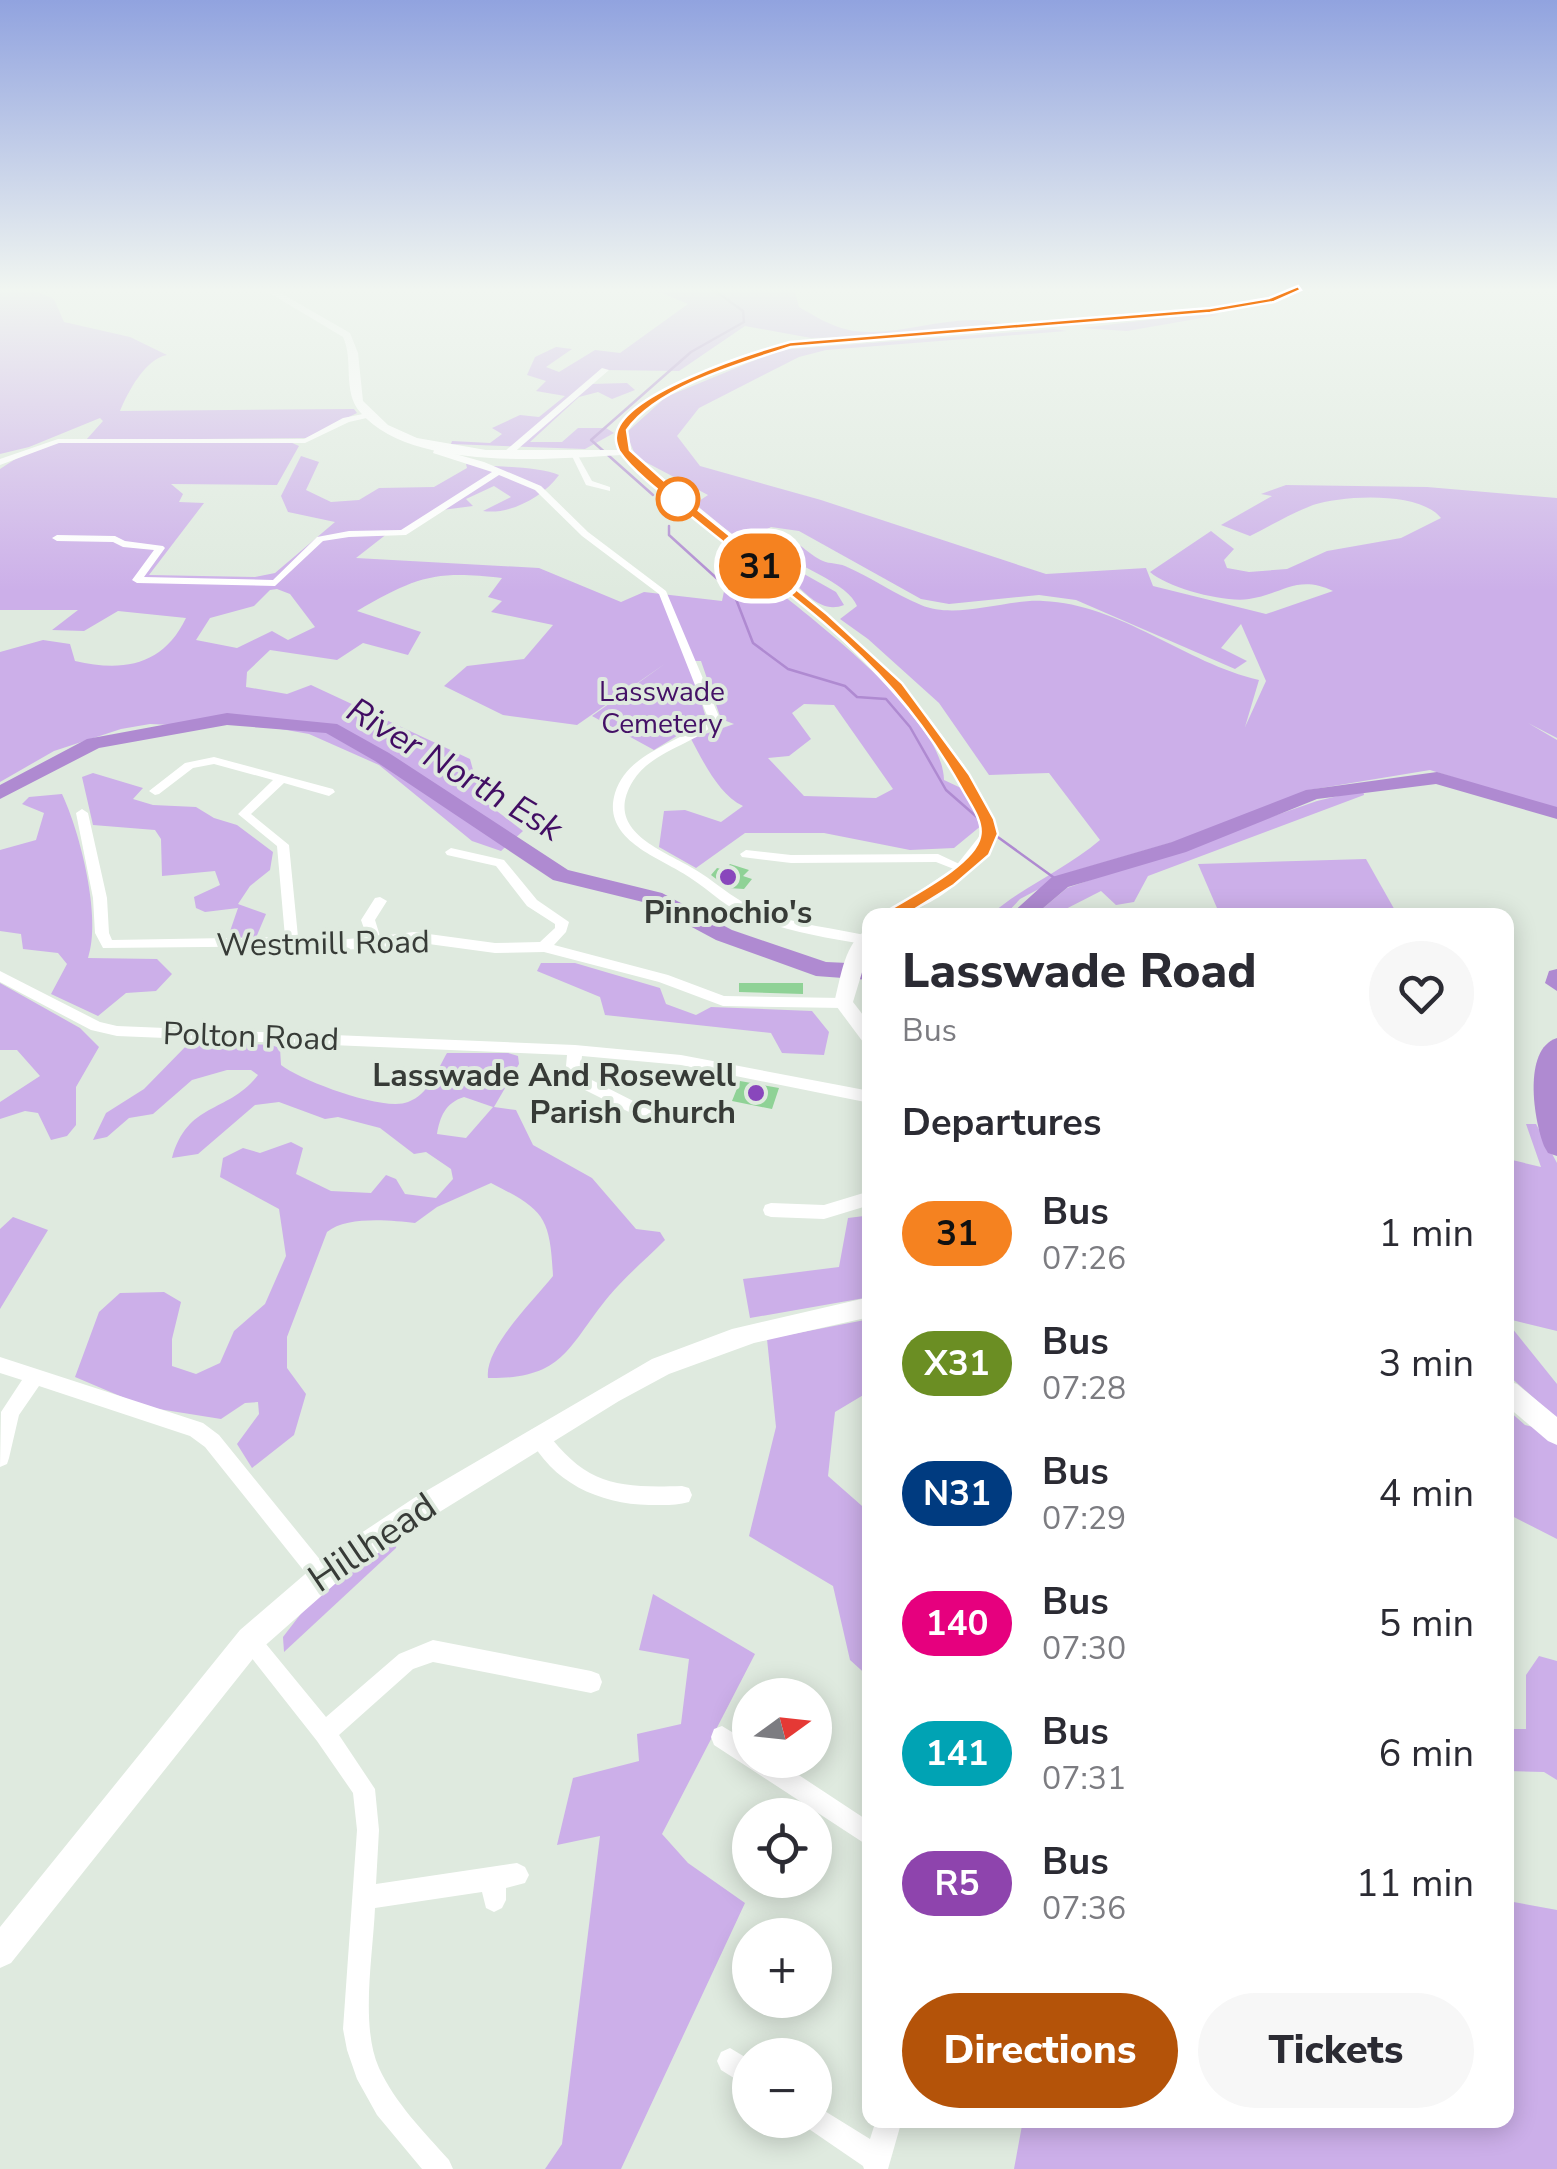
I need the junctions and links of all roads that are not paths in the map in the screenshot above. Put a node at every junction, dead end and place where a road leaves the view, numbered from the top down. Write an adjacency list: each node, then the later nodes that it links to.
1 (357, 389): 4 (main road)
2 (582, 389): 7 (street)
3 (677, 389): 6 (street)
4 (368, 415): 5 (main road); 9 (street)
5 (439, 447): 7 (main road); 10 (street)
6 (614, 452): 8 (main road); 19 (main road)
7 (508, 453): 8 (main road)
8 (572, 454): 11 (street)
9 (0, 462)
10 (497, 472): 12 (street); 24 (street)
11 (607, 489)
12 (57, 538)
13 (281, 779): 14 (street); 15 (street); 25 (street)
14 (157, 784)
15 (328, 792)
16 (82, 813): 25 (street, Westmill Road)
17 (450, 852): 28 (street)
18 (746, 854): 19 (street)
19 (958, 867): 21 (main road)
20 (380, 901): 23 (street)
21 (902, 908)
22 (349, 918): 23 (street)
23 (368, 920): 26 (street)
24 (862, 940)
25 (292, 941): 26 (street, Westmill Road)
26 (376, 943): 28 (street, Westmill Road)
27 (862, 946): 30 (main road)
28 (544, 947): 30 (street, Westmill Road)
29 (0, 976): 32 (street, Polton Road)
30 (844, 995): 31 (main road)
31 (862, 1028)
32 (575, 1050): 33 (street, Polton Road); 34 (street)
33 (862, 1095)
34 (650, 1121)
35 (862, 1200): 36 (street)
36 (771, 1210)
37 (862, 1310): 42 (main road, Hillhead)
38 (0, 1365): 39 (street)
39 (35, 1378): 43 (street); 45 (street)
40 (1514, 1397): 41 (main road)
41 (1557, 1433)
42 (538, 1436): 44 (street); 45 (main road, Hillhead)
43 (0, 1458)
44 (682, 1495)
45 (319, 1574): 46 (main road, Hillhead)
46 (250, 1640): 48 (street); 55 (main road, Hillhead)
47 (591, 1682): 48 (street)
48 (325, 1732): 54 (street)
49 (722, 1737): 50 (street)
50 (732, 1744)
51 (783, 1778): 52 (street)
52 (862, 1831)
53 (502, 1885): 54 (street)
54 (364, 1898): 59 (street)
55 (0, 1952)
56 (887, 2128): 58 (street)
57 (832, 2131): 58 (street)
58 (876, 2164)
59 (440, 2169)

